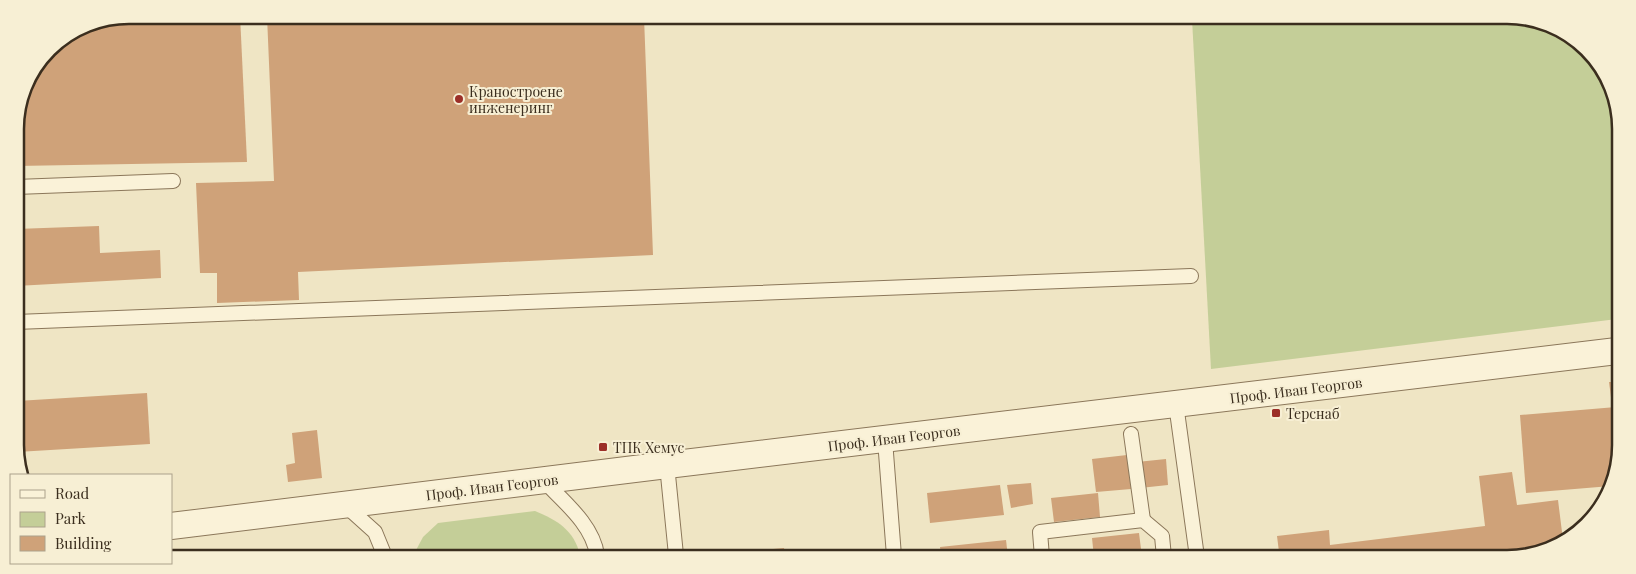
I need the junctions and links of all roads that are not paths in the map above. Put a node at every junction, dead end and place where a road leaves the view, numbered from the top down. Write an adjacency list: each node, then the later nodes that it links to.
1 (173, 181): 2 (lane)
2 (24, 186)
3 (1191, 276): 4 (lane)
4 (24, 322)
5 (1612, 353): 6 (street, Проф. Иван Георгов)
6 (1176, 404): 8 (street, Проф. Иван Георгов); 20 (lane)
7 (1131, 434): 12 (lane)
8 (885, 440): 9 (street, Проф. Иван Георгов); 17 (lane)
9 (667, 465): 10 (street, Проф. Иван Георгов); 16 (lane)
10 (544, 481): 11 (street, Проф. Иван Георгов); 15 (lane)
11 (345, 505): 13 (street, Проф. Иван Георгов); 14 (lane)
12 (1143, 520): 18 (lane); 19 (lane)
13 (172, 526)
14 (382, 550)
15 (596, 550)
16 (676, 550)
17 (894, 550)
18 (1041, 550)
19 (1163, 550)
20 (1196, 550)

